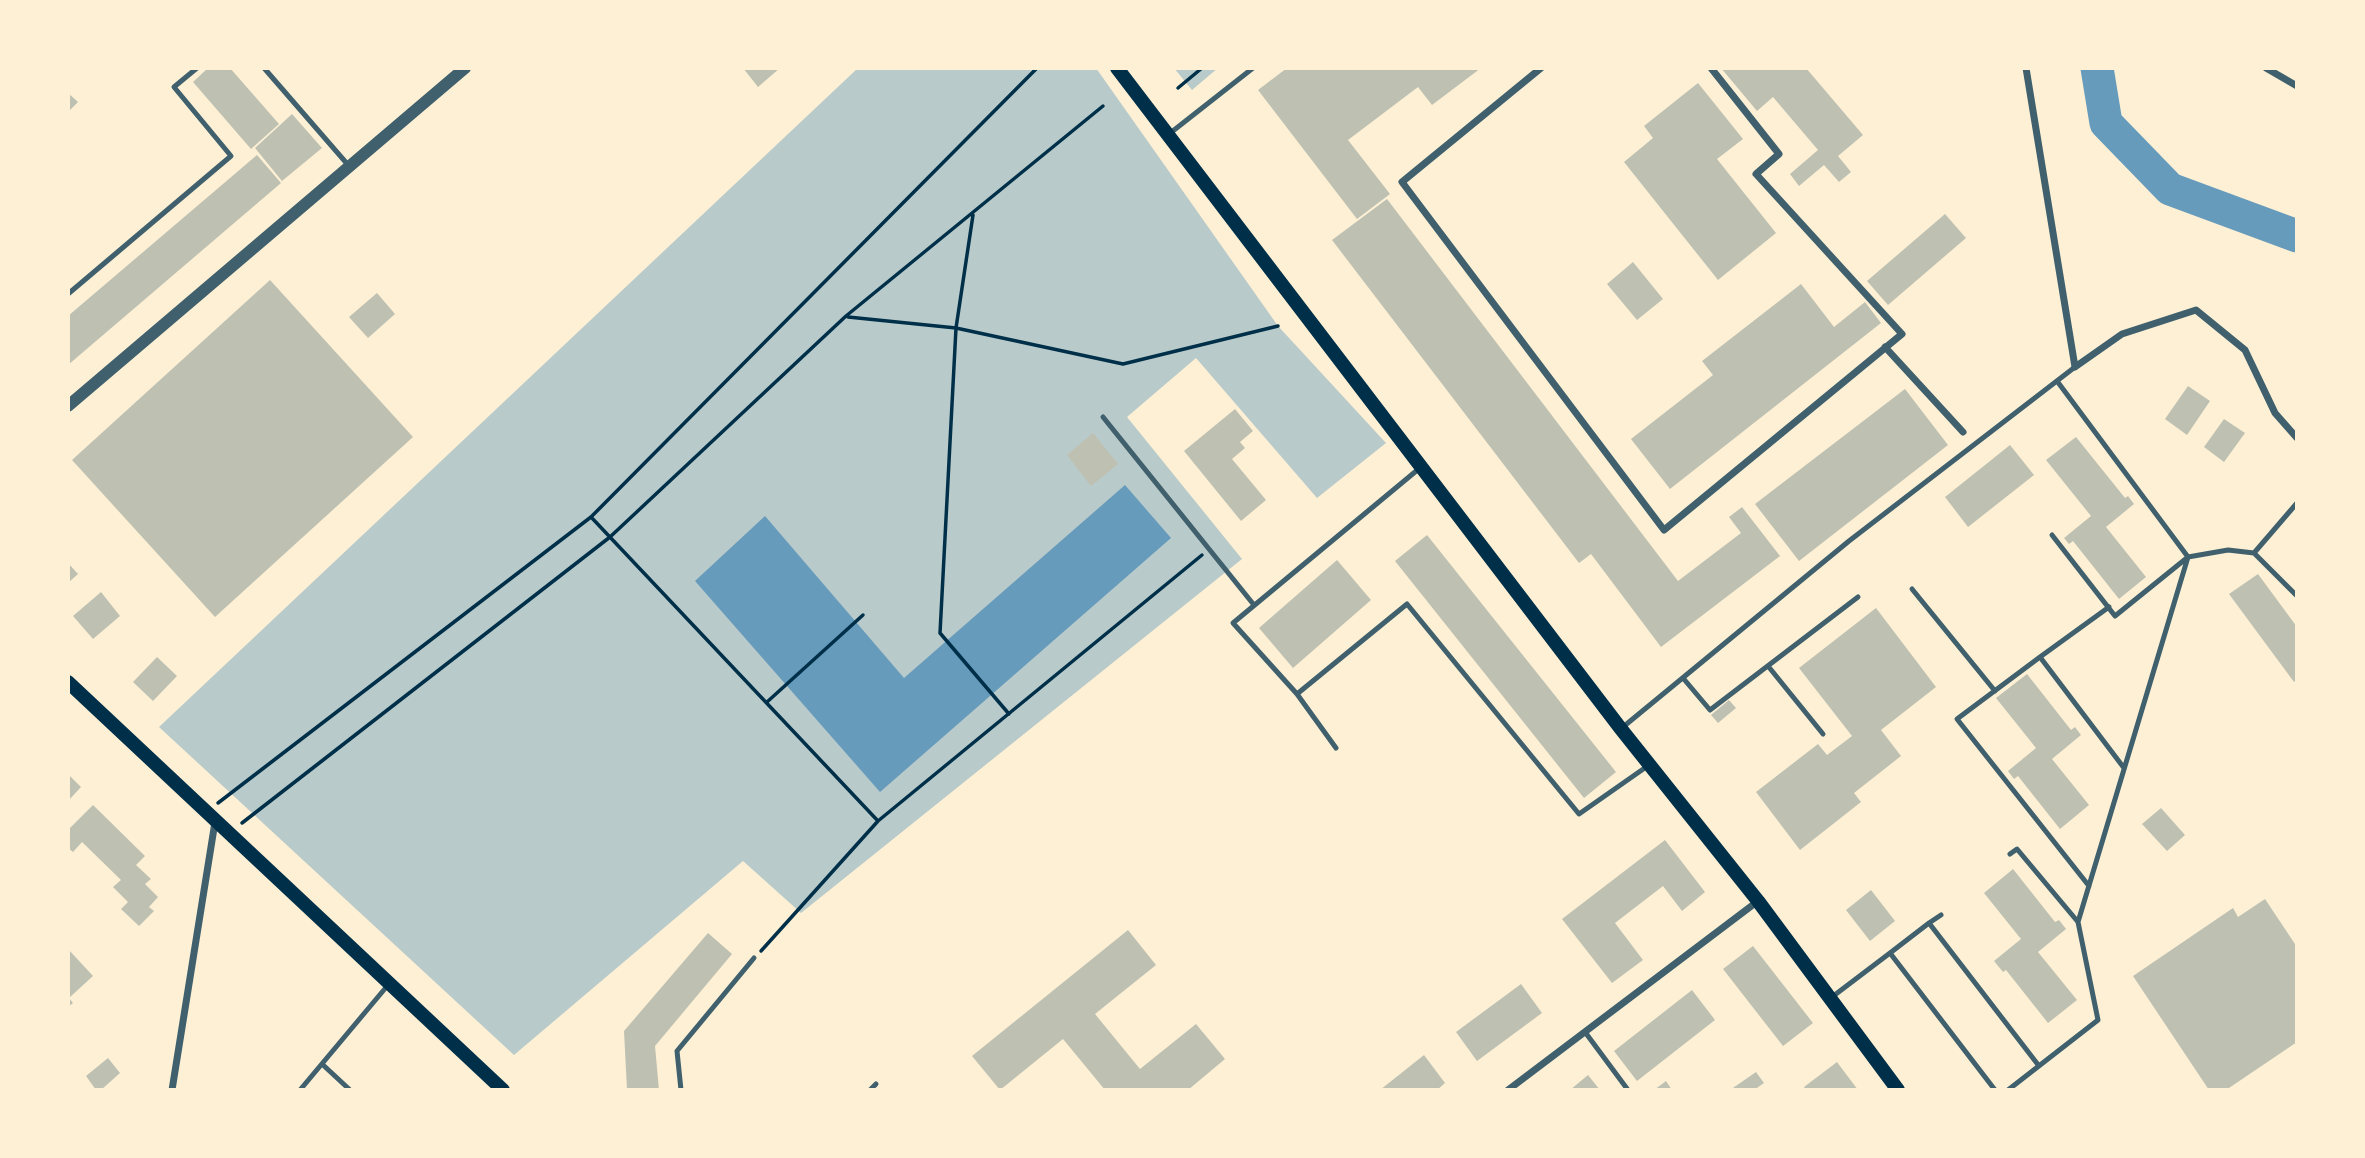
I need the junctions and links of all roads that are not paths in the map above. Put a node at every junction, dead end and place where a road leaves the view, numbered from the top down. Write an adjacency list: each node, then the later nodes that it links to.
1 (197, 68): 13 (lane)
2 (264, 68): 12 (lane)
3 (465, 68): 12 (street)
4 (1117, 68): 11 (main road)
5 (1253, 68): 11 (lane)
6 (1541, 68): 14 (street)
7 (1711, 68): 14 (street)
8 (2026, 68): 15 (street)
9 (2266, 68): 10 (street)
10 (2297, 86)
11 (1169, 134): 22 (main road)
12 (350, 166): 17 (street)
13 (68, 293)
14 (1885, 347): 19 (street)
15 (2075, 367): 16 (lane); 20 (street)
16 (2057, 381): 21 (lane); 26 (lane)
17 (68, 406)
18 (1103, 417): 30 (lane)
19 (1964, 432): 21 (lane)
20 (2297, 438)
21 (1973, 446): 34 (lane)
22 (1421, 467): 30 (lane); 38 (main road)
23 (2297, 503): 25 (lane)
24 (2052, 535): 31 (lane)
25 (2253, 553): 26 (lane); 28 (lane)
26 (2188, 557): 31 (lane); 42 (lane)
27 (1912, 589): 36 (lane)
28 (2297, 596)
29 (1858, 597): 33 (lane)
30 (1254, 605): 37 (lane)
31 (2109, 607): 32 (lane)
32 (2040, 657): 36 (lane); 42 (lane)
33 (1768, 666): 34 (lane); 39 (lane)
34 (1683, 678): 38 (lane)
35 (68, 682): 43 (main road)
36 (1995, 691): 45 (lane)
37 (1297, 694): 40 (lane); 41 (lane)
38 (1621, 730): 41 (main road)
39 (1823, 734)
40 (1336, 748)
41 (1649, 765): 46 (main road)
42 (2124, 768): 45 (lane)
43 (216, 818): 52 (main road); 58 (street)
44 (2010, 855): 48 (lane)
45 (2089, 886): 48 (lane)
46 (1758, 901): 53 (main road); 54 (street)
47 (1941, 915): 49 (lane)
48 (2078, 922): 56 (lane)
49 (1929, 923): 50 (lane); 56 (lane)
50 (1890, 953): 53 (lane); 67 (lane)
51 (754, 958): 62 (lane)
52 (390, 983): 55 (lane); 61 (main road)
53 (1830, 998): 66 (main road)
54 (1585, 1032): 64 (street); 65 (lane)
55 (322, 1064): 59 (lane); 60 (lane)
56 (2039, 1066): 68 (lane)
57 (876, 1084): 63 (lane)
58 (172, 1090)
59 (300, 1090)
60 (350, 1090)
61 (503, 1090)
62 (681, 1090)
63 (870, 1090)
64 (1508, 1090)
65 (1628, 1090)
66 (1898, 1090)
67 (1995, 1090)
68 (2008, 1090)

